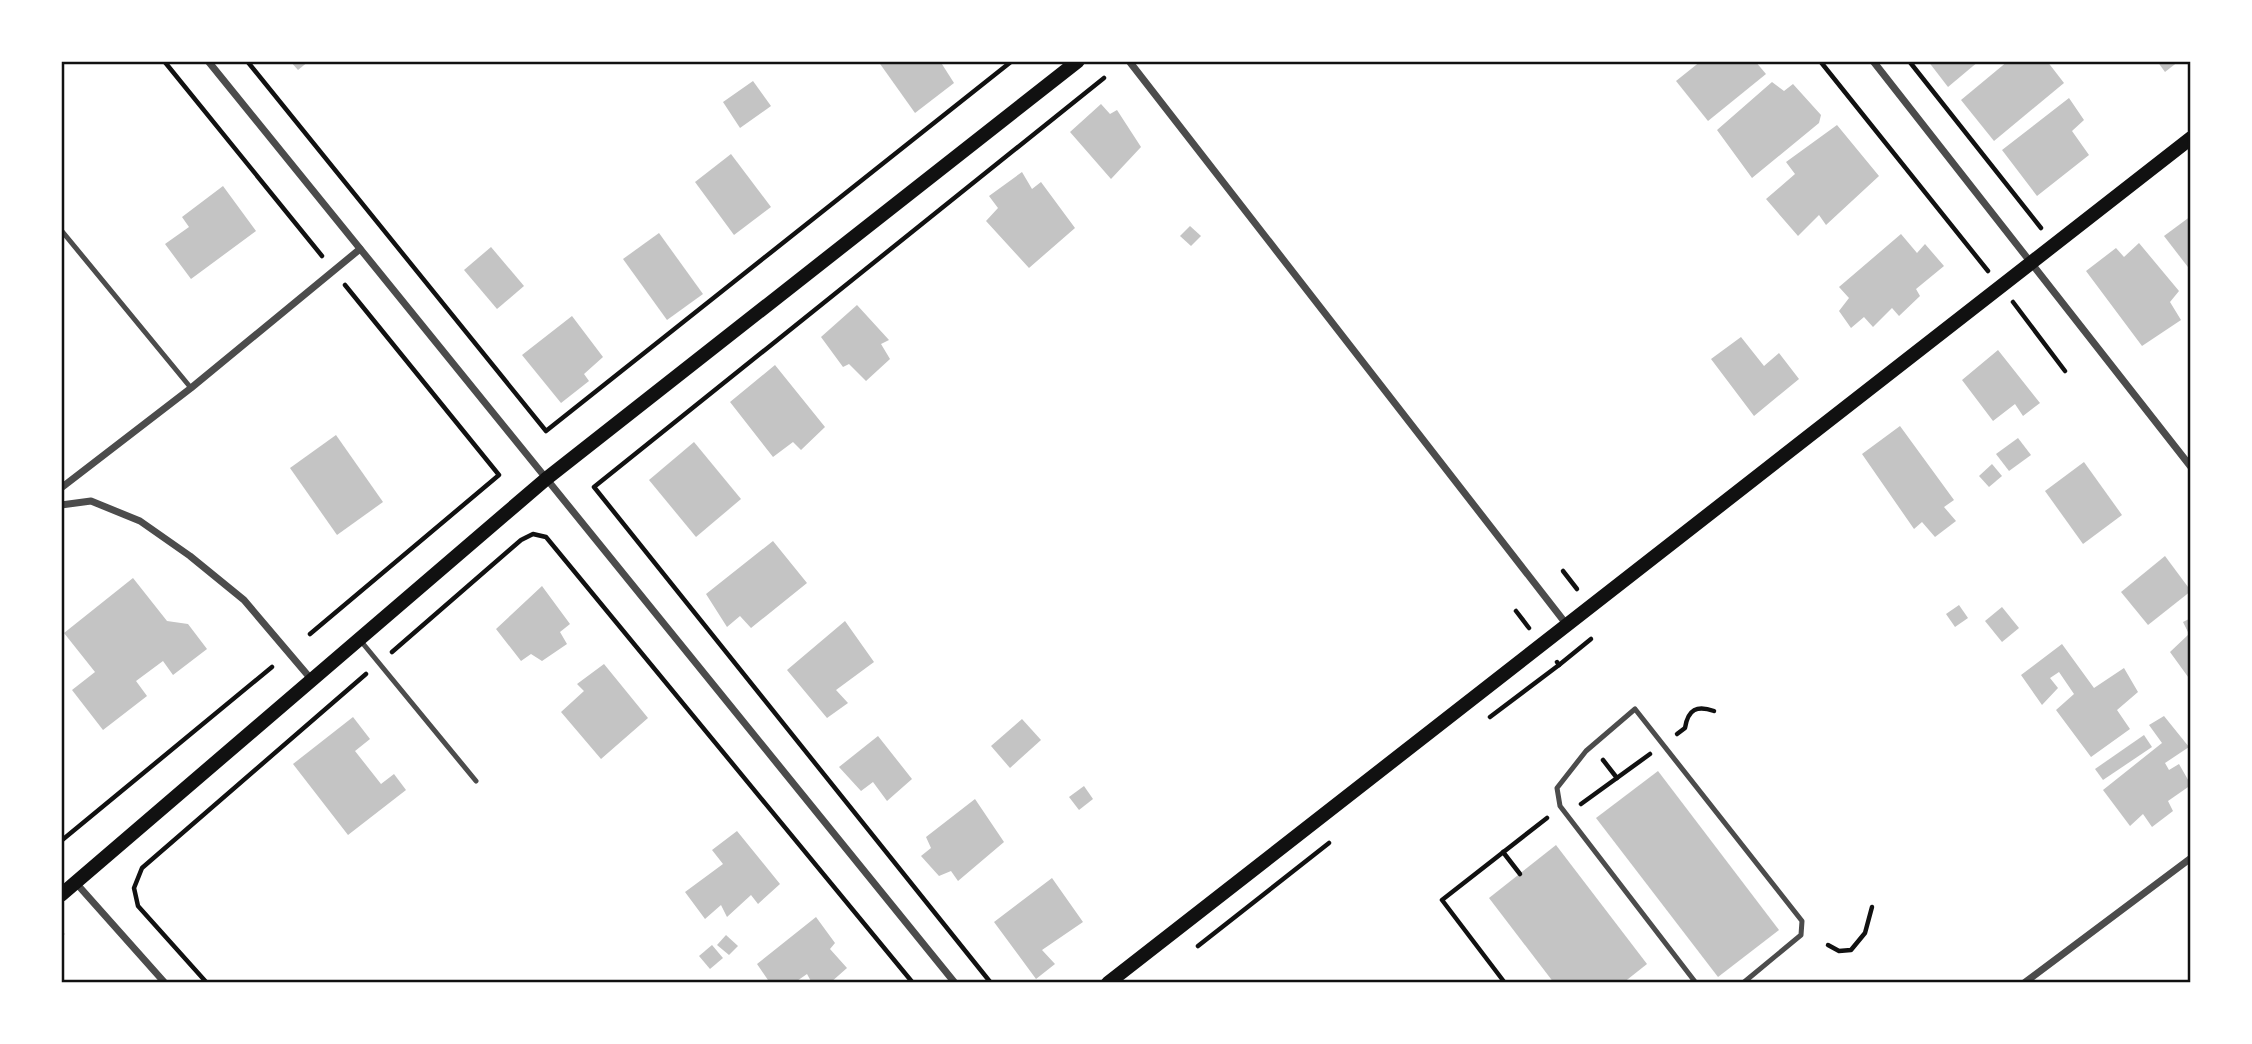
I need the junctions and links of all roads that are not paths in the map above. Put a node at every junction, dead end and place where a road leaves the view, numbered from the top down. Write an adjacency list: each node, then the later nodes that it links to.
1 (208, 61): 7 (street)
2 (1078, 61): 11 (main road)
3 (1129, 61): 14 (street)
4 (1872, 61): 8 (street)
5 (2191, 138): 8 (main road)
6 (61, 230): 9 (lane)
7 (360, 249): 9 (street); 11 (street)
8 (2030, 262): 10 (street); 14 (main road)
9 (191, 388): 12 (street)
10 (2191, 467)
11 (546, 480): 15 (main road); 22 (street)
12 (61, 488)
13 (61, 505): 16 (street)
14 (1568, 625): 23 (main road)
15 (359, 638): 16 (main road); 17 (lane)
16 (311, 679): 19 (main road)
17 (476, 781)
18 (2191, 858): 26 (street)
19 (76, 883): 20 (main road); 21 (street)
20 (61, 895)
21 (165, 983)
22 (955, 983)
23 (1108, 983)
24 (1696, 983): 25 (lane)
25 (1743, 983)
26 (2024, 983)

